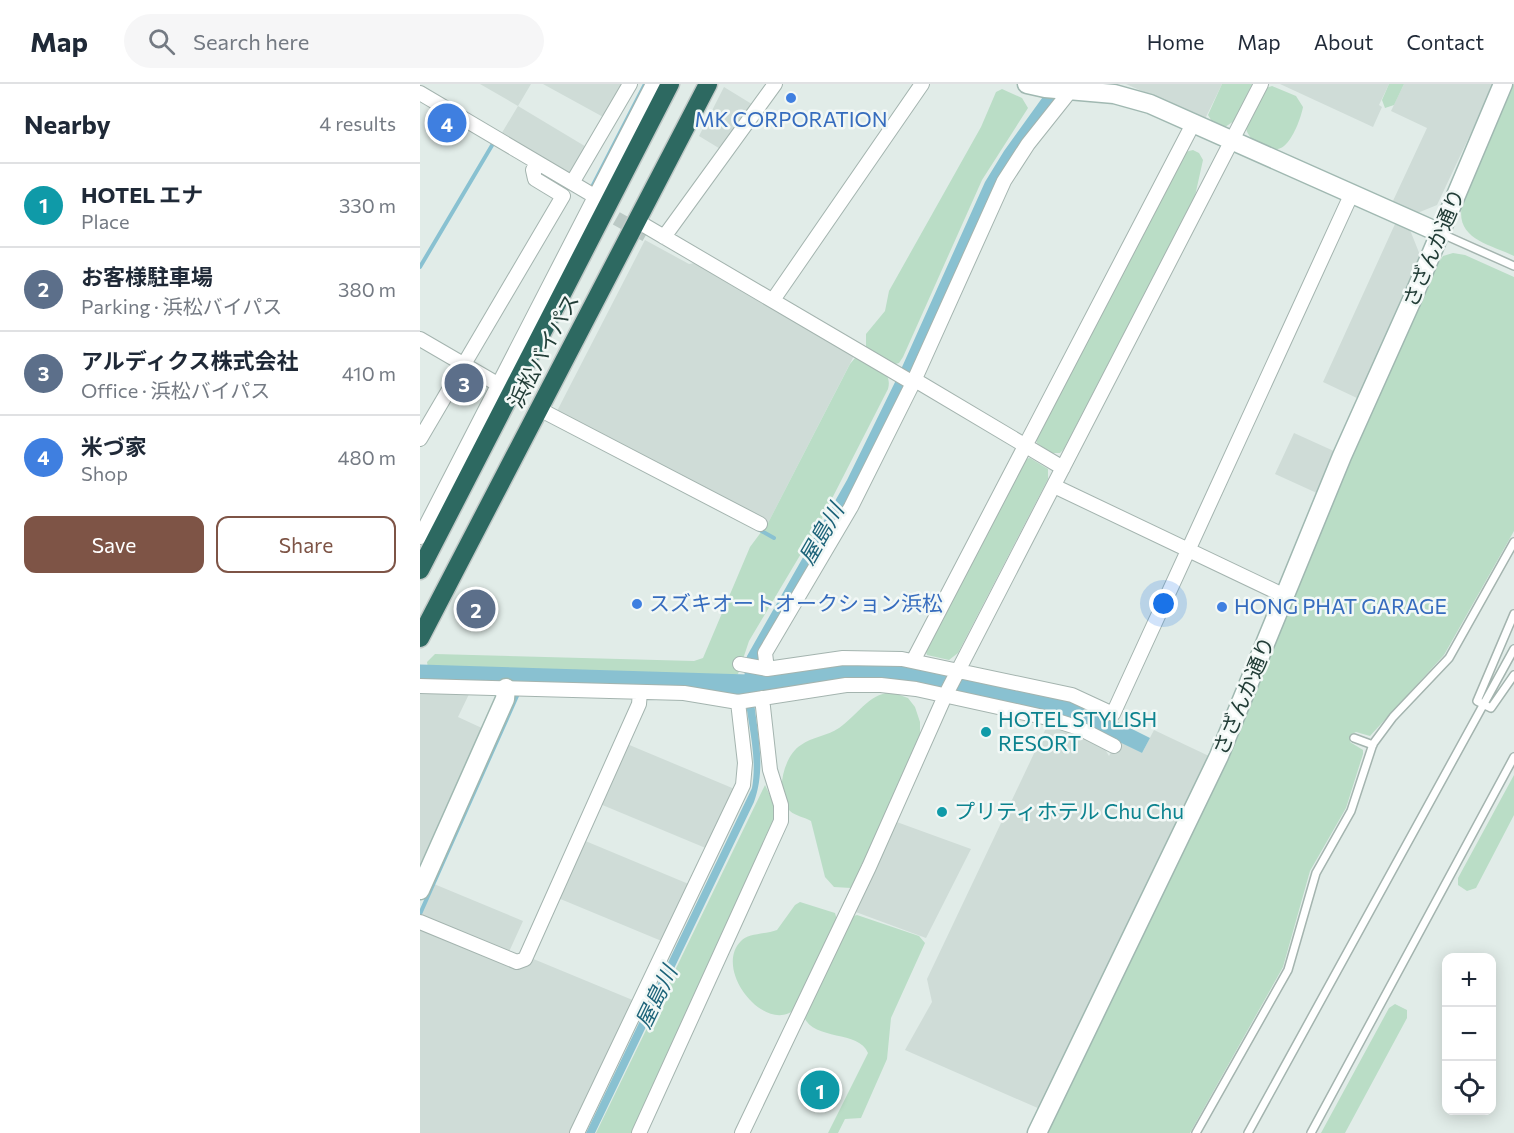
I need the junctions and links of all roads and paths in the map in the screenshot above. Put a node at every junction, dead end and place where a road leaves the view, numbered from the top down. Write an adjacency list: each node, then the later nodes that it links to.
1 (630, 84): 18 (street)
2 (653, 84): 20 (street)
3 (670, 84): 16 (highway, 浜松バイパス)
4 (683, 84): 16 (highway)
5 (708, 84): 21 (highway, 浜松バイパス)
6 (775, 84): 23 (street)
7 (922, 84): 26 (street)
8 (1027, 84): 12 (street)
9 (1261, 84): 15 (street)
10 (1503, 84): 22 (street, さざんか通り)
11 (1088, 87): 12 (street); 14 (street)
12 (1060, 89): 29 (street)
13 (423, 93): 17 (street)
14 (1194, 122): 15 (street); 33 (street)
15 (1233, 140): 19 (street); 34 (street)
16 (631, 160): 20 (highway, 浜松バイパス)
17 (541, 165): 18 (street); 20 (street); 28 (street)
18 (572, 183): 20 (street)
19 (1352, 193): 22 (street); 39 (street)
20 (596, 201): 30 (highway, 浜松バイパス)
21 (641, 228): 23 (street); 24 (street); 31 (highway, 浜松バイパス)
22 (1440, 233): 25 (lane); 41 (street, さざんか通り)
23 (664, 237): 24 (street)
24 (693, 253): 26 (street)
25 (1514, 266)
26 (773, 300): 29 (street)
27 (420, 339): 28 (street)
28 (464, 365): 30 (street); 32 (street)
29 (913, 382): 33 (street); 47 (street)
30 (505, 388): 37 (street); 40 (highway, 浜松バイパス)
31 (539, 410): 36 (street); 43 (highway, 浜松バイパス)
32 (420, 439)
33 (1025, 446): 34 (street); 45 (street)
34 (1063, 468): 35 (street)
35 (1054, 486): 39 (street); 48 (street)
36 (760, 524)
37 (420, 537)
38 (1514, 542): 58 (lane)
39 (1188, 550): 41 (street); 48 (street)
40 (420, 570)
41 (1285, 596): 66 (street, さざんか通り)
42 (1514, 614): 56 (lane)
43 (420, 638)
44 (1514, 649): 56 (lane)
45 (913, 661): 47 (street); 48 (street)
46 (741, 664): 47 (street)
47 (764, 669)
48 (957, 672): 53 (street)
49 (1514, 675): 56 (lane)
50 (420, 686): 51 (street)
51 (506, 688): 52 (street); 61 (street)
52 (640, 692): 55 (street); 62 (street)
53 (946, 693): 54 (street); 59 (street); 65 (street)
54 (760, 699): 55 (street); 64 (street)
55 (740, 702): 63 (street)
56 (1484, 704): 68 (lane)
57 (1354, 738): 58 (lane)
58 (1373, 745): 67 (lane)
59 (1114, 746)
60 (1514, 757): 69 (lane)
61 (420, 890)
62 (420, 922)
63 (577, 1133)
64 (639, 1133)
65 (741, 1133)
66 (1037, 1133)
67 (1196, 1133)
68 (1248, 1133)
69 (1311, 1133)

